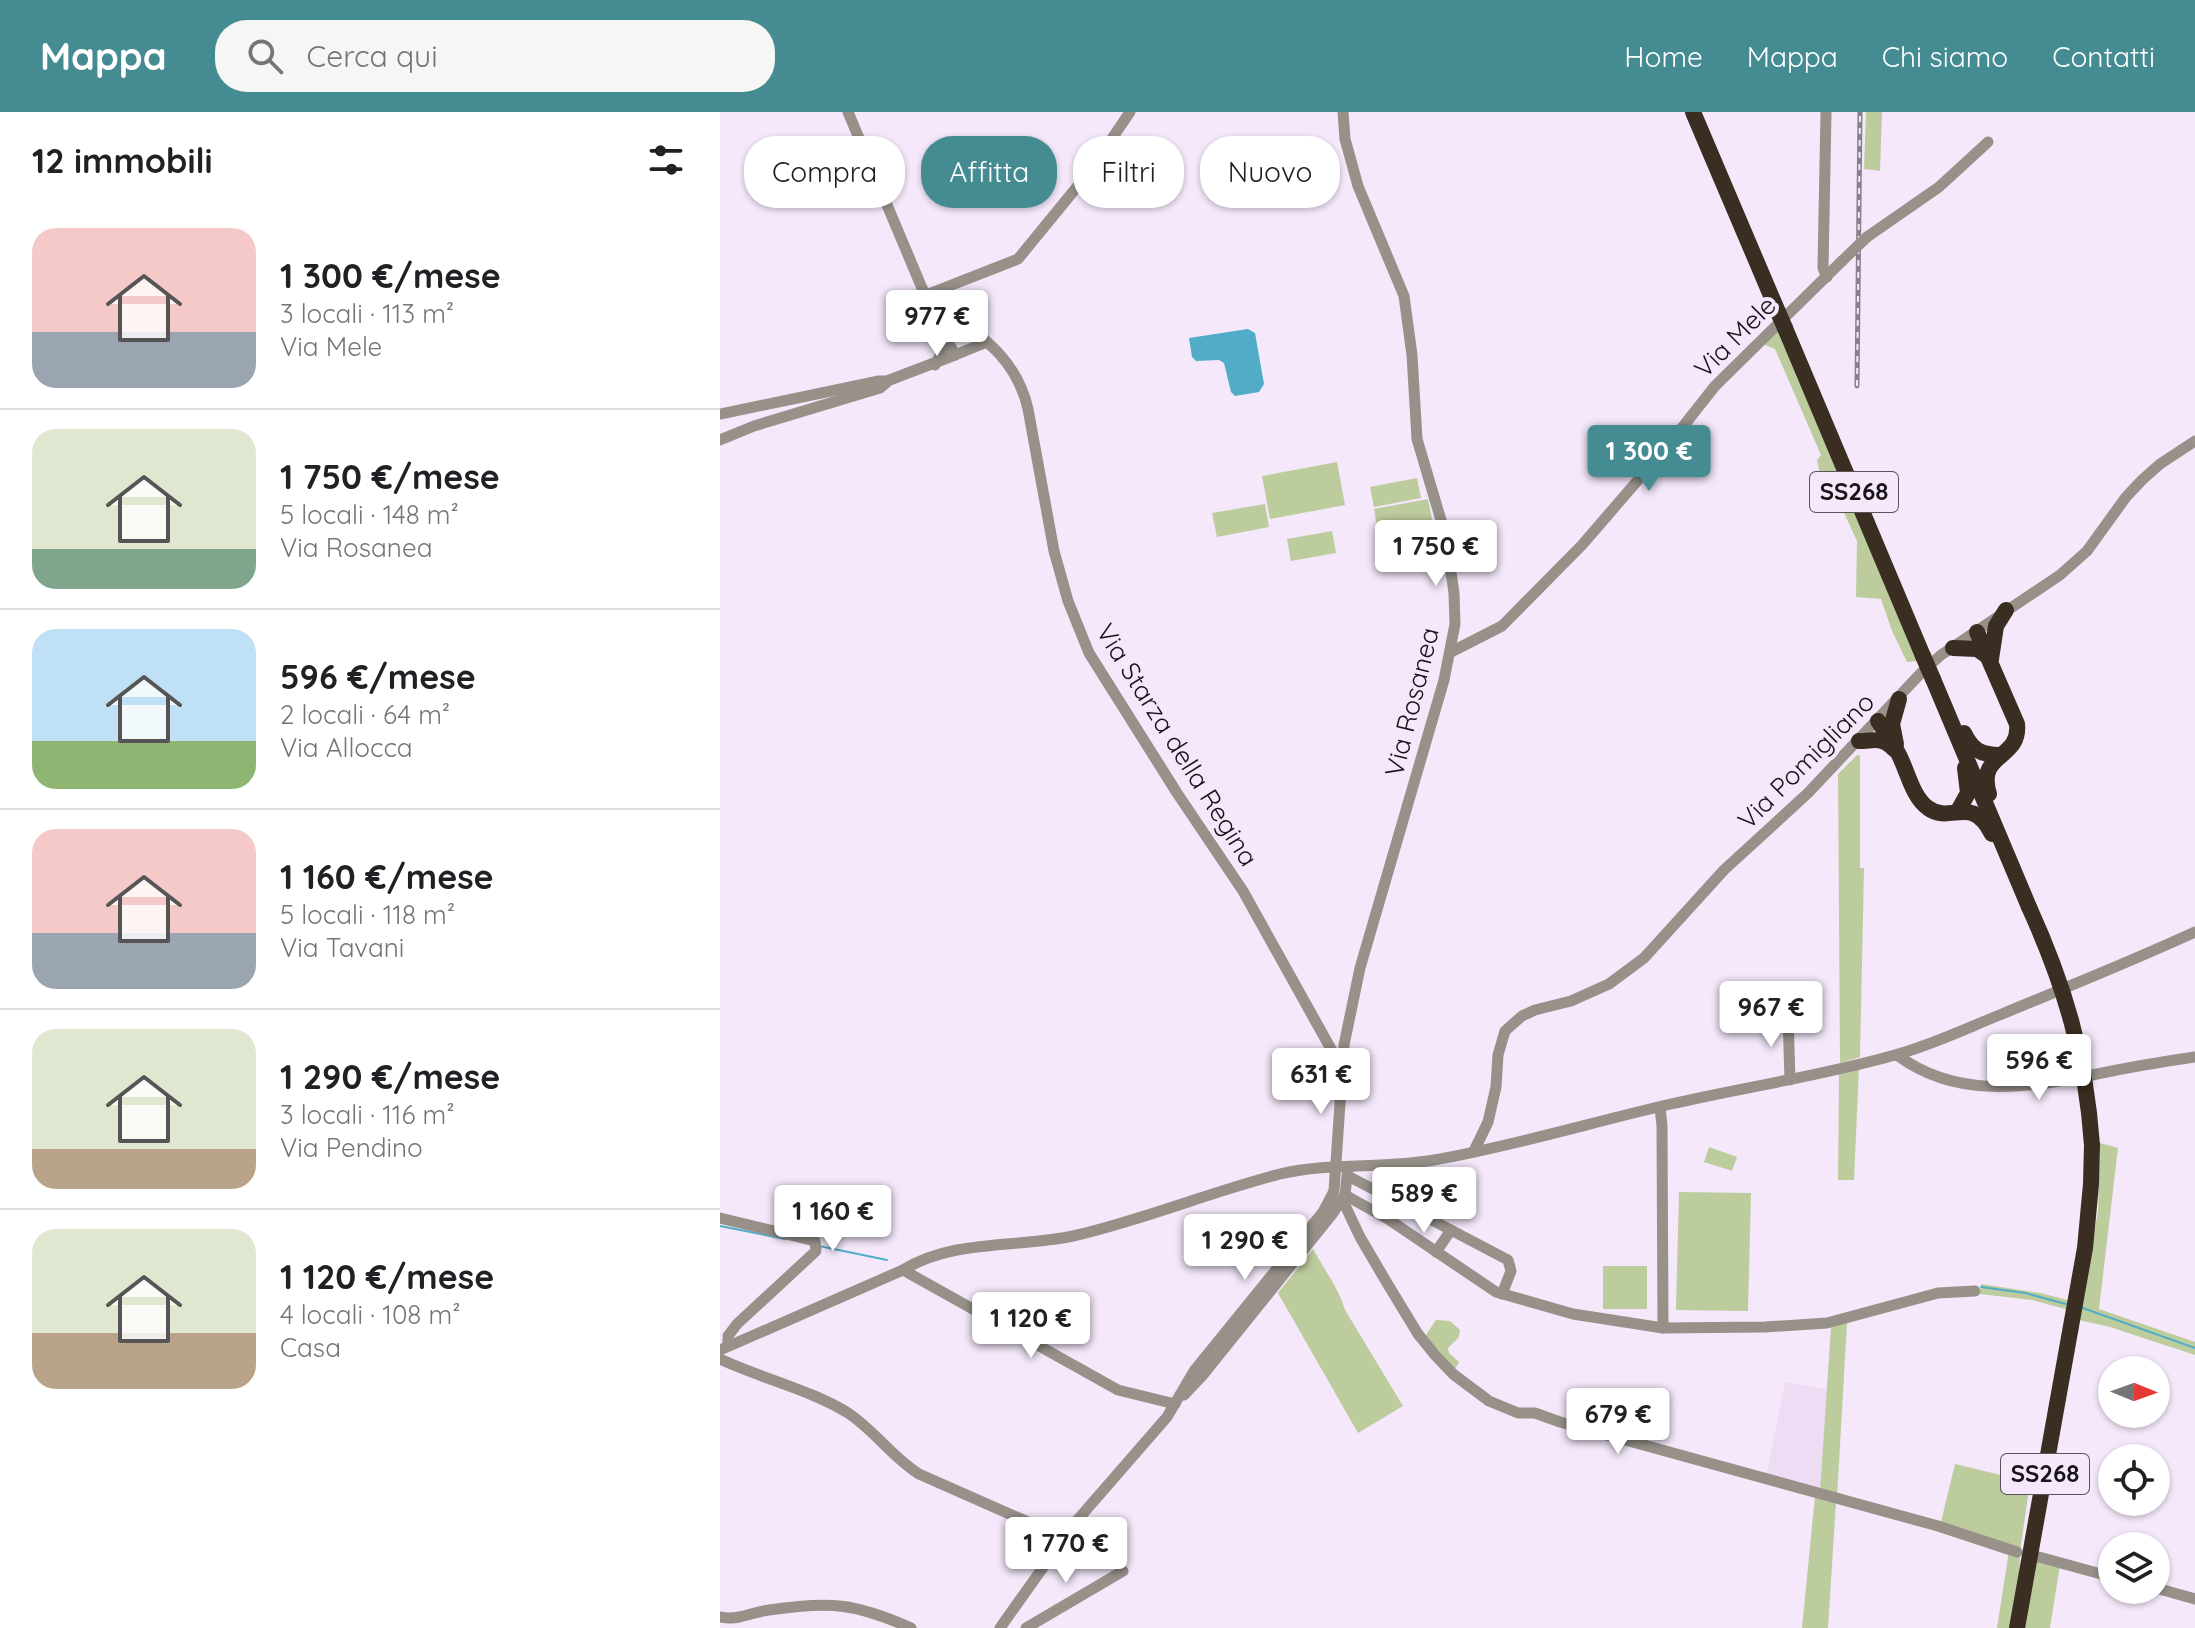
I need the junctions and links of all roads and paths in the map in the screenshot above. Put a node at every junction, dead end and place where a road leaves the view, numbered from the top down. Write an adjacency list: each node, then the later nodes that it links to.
1 (848, 112): 8 (street, Via Starza della Regina)
2 (1130, 112): 8 (street)
3 (1343, 112): 21 (street, Via Rosanea)
4 (1693, 112): 23 (highway, SS268, bridge)
5 (1826, 112): 7 (street)
6 (1988, 142): 7 (street, Via Mele, bridge)
7 (1827, 277): 21 (street, Via Mele)
8 (926, 295): 9 (street, Via Starza della Regina); 10 (street, Via Starza della Regina)
9 (974, 333): 10 (street); 11 (street, Via Starza della Regina)
10 (947, 340): 12 (street, Via Starza della Regina); 13 (street)
11 (987, 342): 12 (street); 37 (street, Via Starza della Regina)
12 (955, 355): 13 (street)
13 (935, 365): 14 (street)
14 (887, 381): 15 (street); 16 (street)
15 (720, 414)
16 (720, 440)
17 (2195, 441): 18 (street, Via Pomigliano)
18 (2006, 610): 19 (street, Via Pomigliano); 22 (highway)
19 (1977, 632): 20 (street, Via Pomigliano); 22 (highway)
20 (1953, 648): 22 (highway); 24 (street, Via Pomigliano)
21 (1451, 652): 37 (street, Via Rosanea)
22 (1991, 659): 29 (highway)
23 (1940, 696): 26 (highway, SS268); 29 (highway)
24 (1899, 699): 25 (street, Via Pomigliano); 28 (highway)
25 (1878, 721): 27 (street, Via Pomigliano); 28 (highway)
26 (1954, 728): 30 (highway); 31 (highway, SS268)
27 (1859, 741): 28 (highway); 40 (street, Via Pomigliano)
28 (1898, 753): 30 (highway)
29 (2000, 755): 31 (highway)
30 (1958, 811): 32 (highway)
31 (2003, 845): 32 (highway, SS268)
32 (2014, 869): 67 (highway, SS268, bridge)
33 (2195, 932): 35 (street)
34 (1788, 1016): 38 (street)
35 (1897, 1055): 36 (street); 38 (street)
36 (2195, 1057)
37 (1341, 1067): 43 (street, Via Rosanea)
38 (1790, 1080): 39 (street)
39 (1660, 1107): 41 (street); 51 (street)
40 (1488, 1122): 41 (street, Via Pomigliano); 42 (street, Via Pomigliano)
41 (1494, 1147): 42 (street)
42 (1474, 1151): 43 (street)
43 (1344, 1170): 44 (street); 46 (street); 48 (street); 55 (street)
44 (1344, 1197): 47 (street); 55 (street); 57 (street)
45 (720, 1218): 52 (street)
46 (1451, 1230): 47 (street); 50 (street)
47 (1436, 1252): 50 (street)
48 (903, 1270): 52 (street); 55 (street)
49 (1975, 1291): 51 (street)
50 (1502, 1294): 51 (street)
51 (1663, 1328)
52 (728, 1345): 54 (street)
53 (720, 1359): 54 (street)
54 (747, 1370): 56 (street)
55 (1175, 1404): 56 (street)
56 (1064, 1538): 65 (street)
57 (2017, 1552)
58 (2039, 1557): 60 (street)
59 (1123, 1571): 66 (street)
60 (2098, 1573)
61 (2170, 1592): 62 (street)
62 (2195, 1599)
63 (720, 1617): 64 (street)
64 (911, 1628)
65 (1000, 1628)
66 (1026, 1628)
67 (2017, 1628)

